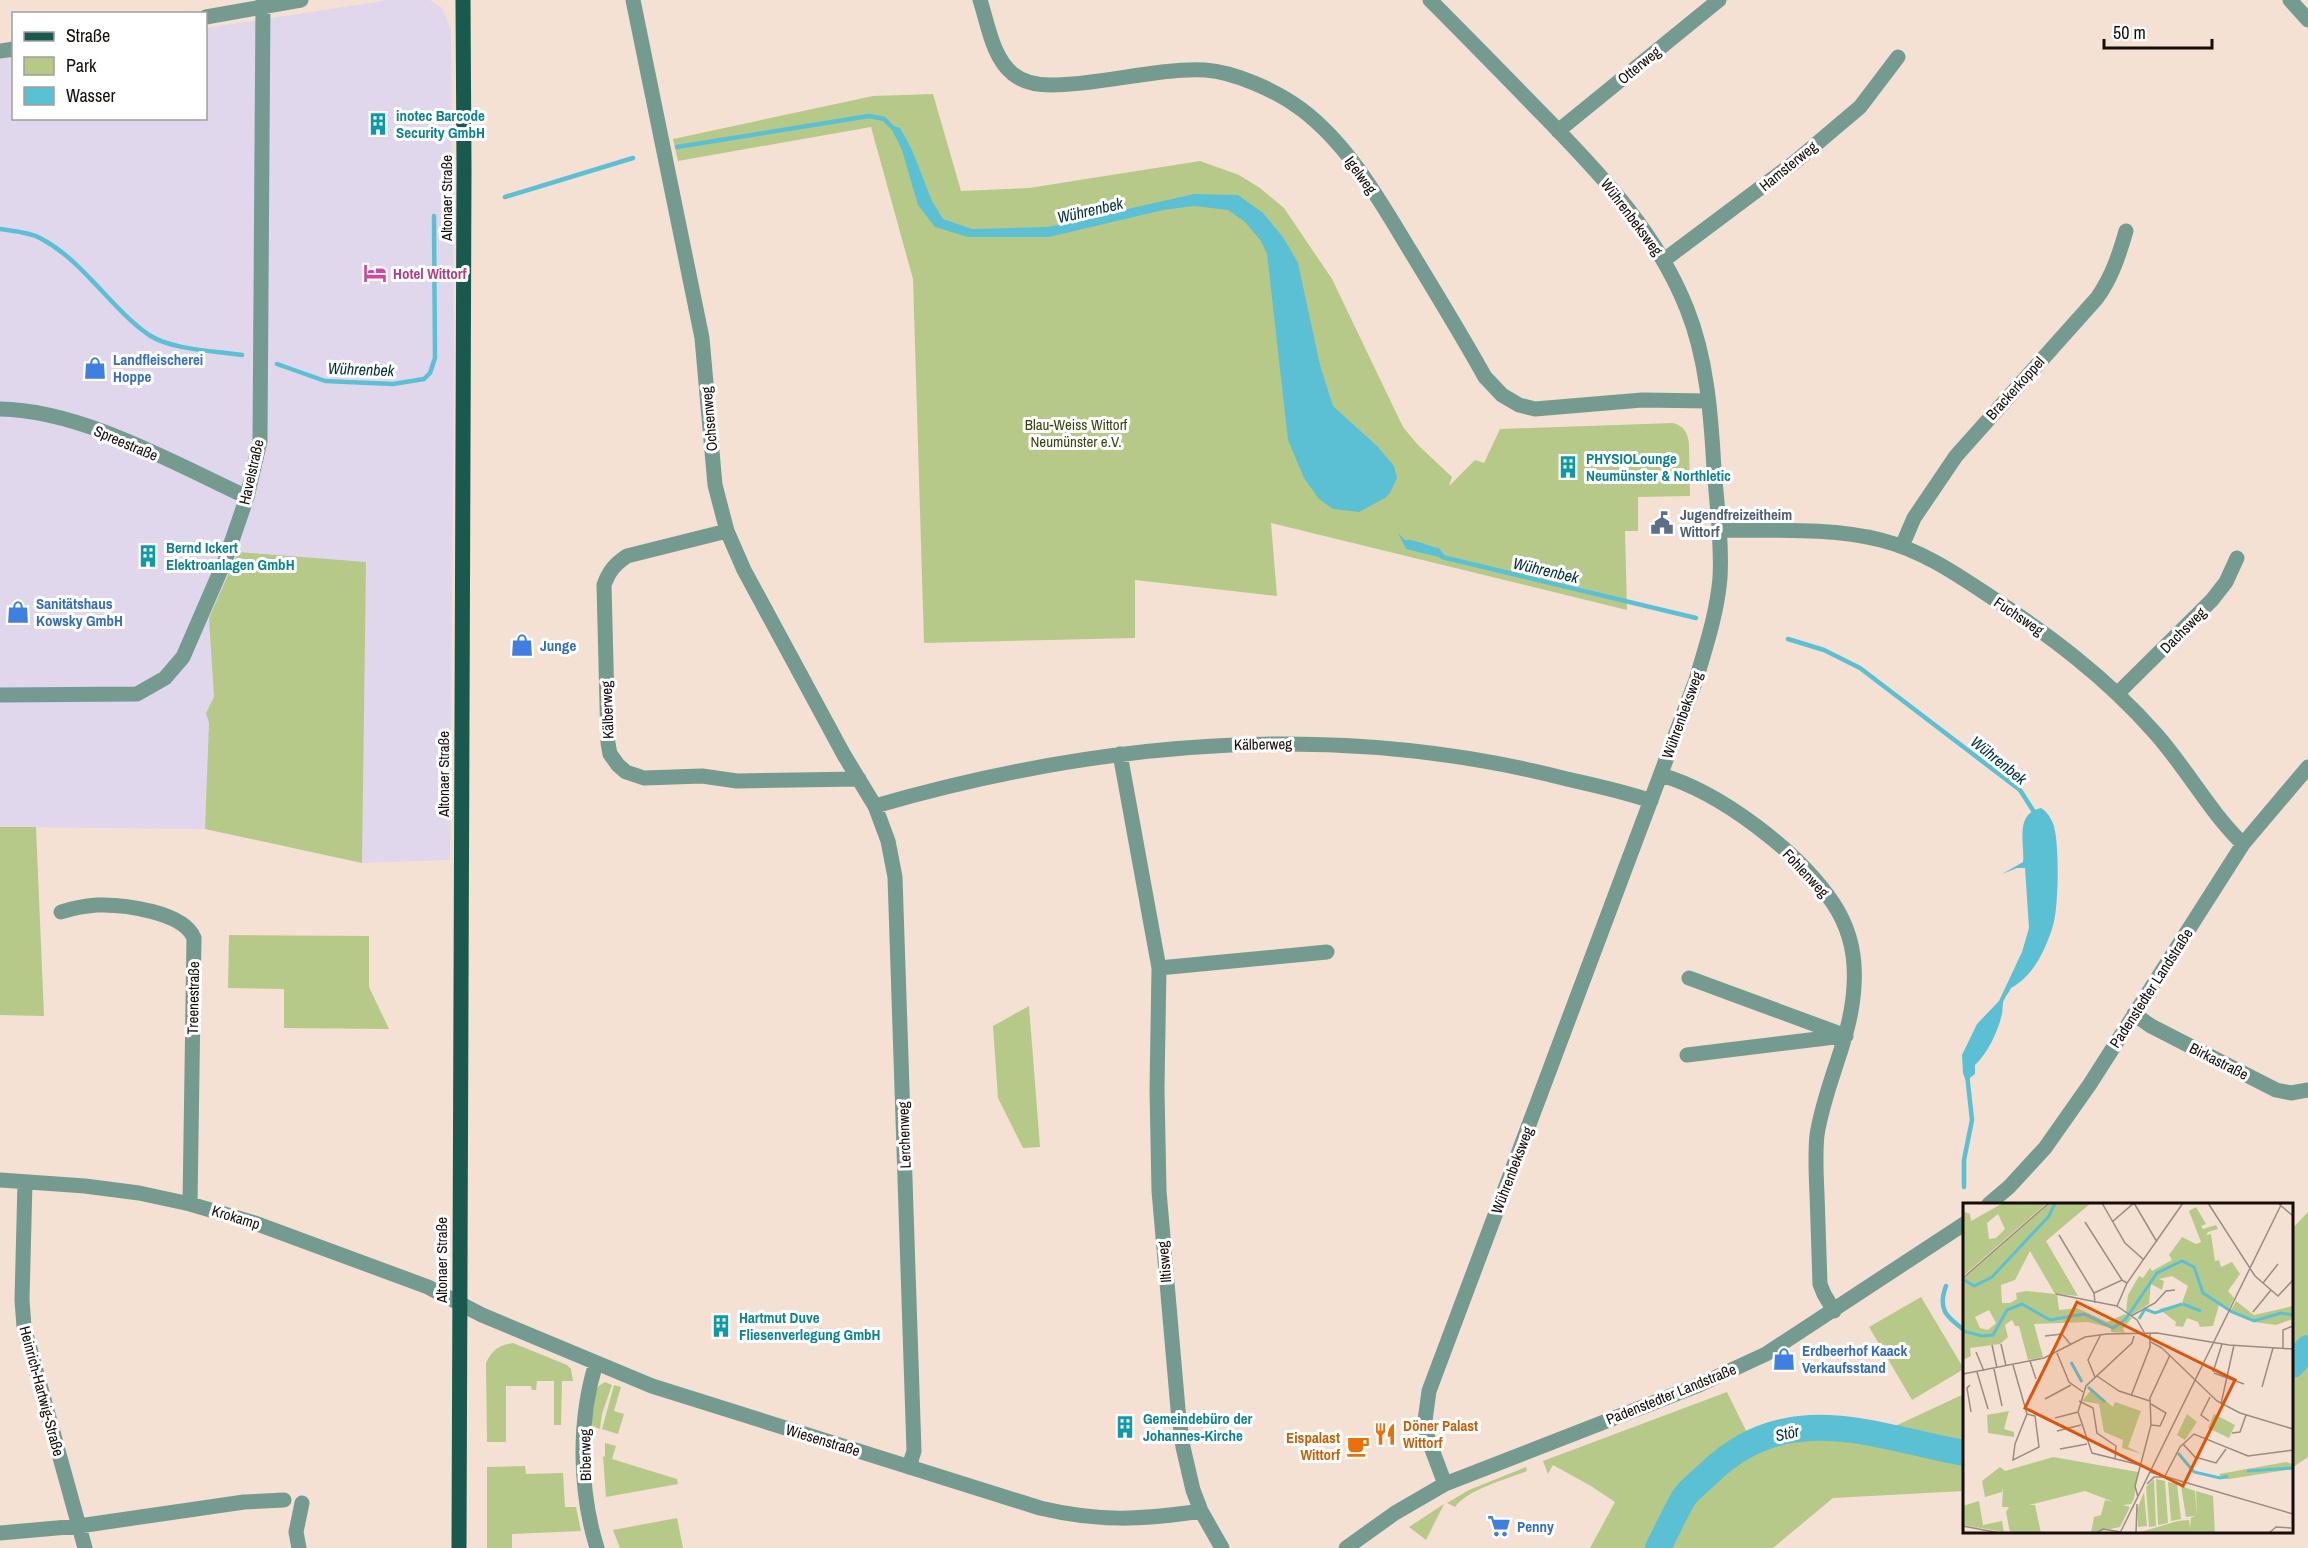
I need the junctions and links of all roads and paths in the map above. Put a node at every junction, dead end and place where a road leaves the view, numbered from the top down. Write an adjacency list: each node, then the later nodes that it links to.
1 (301, 0): 8 (street)
2 (463, 0): 44 (main road, Altonaer Straße)
3 (633, 0): 19 (street, Ochsenweg)
4 (980, 0): 15 (street, Igelweg)
5 (1430, 0): 12 (street, Wührenbeksweg)
6 (1719, 0): 12 (street, Otterweg)
7 (2290, 0): 10 (street)
8 (263, 3): 9 (street); 17 (street, Havelstraße)
9 (207, 17)
10 (2308, 20)
11 (1898, 57): 14 (street, Hamsterweg)
12 (1558, 130): 14 (street, Wührenbeksweg)
13 (2126, 231): 20 (street, Brackerkoppel)
14 (1664, 260): 15 (street, Wührenbeksweg)
15 (1708, 400): 18 (street, Wührenbeksweg)
16 (0, 409): 17 (street, Spreestraße)
17 (247, 496): 23 (street, Havelstraße)
18 (1718, 530): 20 (street, Fuchsweg); 26 (street, Wührenbeksweg)
19 (727, 531): 27 (street, Ochsenweg); 27 (street, Kälberweg)
20 (1902, 546): 22 (street, Fuchsweg)
21 (2237, 558): 22 (street, Dachsweg)
22 (2118, 693): 30 (street, Fuchsweg)
23 (0, 695)
24 (1120, 754): 28 (street, Kälberweg); 29 (street, Kälberweg); 33 (street, Iltisweg)
25 (2308, 767): 30 (street, Padenstedter Landstraße)
26 (1660, 774): 28 (street, Wührenbeksweg); 36 (street, Fohlenweg)
27 (858, 779): 29 (street, Ochsenweg)
28 (1651, 801): 48 (street, Wührenbeksweg)
29 (875, 806): 47 (street, Lerchenweg)
30 (2243, 844): 35 (street, Padenstedter Landstraße)
31 (61, 912): 42 (street, Treenestraße)
32 (1327, 952): 33 (street)
33 (1159, 968): 51 (street, Iltisweg)
34 (1689, 978): 36 (street)
35 (2134, 1014): 38 (street, Birkastraße); 41 (street, Padenstedter Landstraße)
36 (1846, 1035): 37 (street); 45 (street, Fohlenweg)
37 (1687, 1055)
38 (2308, 1090)
39 (0, 1180): 40 (street, Krokamp)
40 (25, 1182): 42 (street, Krokamp); 52 (street, Heinrich-Hartwig-Straße)
41 (1990, 1203)
42 (190, 1204): 44 (street, Krokamp)
43 (1963, 1225): 45 (street, Padenstedter Landstraße)
44 (459, 1302): 46 (street, Wiesenstraße); 57 (main road, Altonaer Straße)
45 (1834, 1311): 48 (street, Padenstedter Landstraße)
46 (596, 1363): 47 (street, Wiesenstraße); 58 (street, Biberweg)
47 (909, 1467): 51 (street, Wiesenstraße)
48 (1445, 1484): 54 (street, Padenstedter Landstraße)
49 (284, 1500): 52 (street)
50 (302, 1503): 56 (street)
51 (1201, 1511): 59 (street, Iltisweg)
52 (79, 1526): 53 (street); 55 (street, Heinrich-Hartwig-Straße)
53 (0, 1533)
54 (1363, 1535): 60 (street, Padenstedter Landstraße); 61 (street)
55 (86, 1548)
56 (299, 1548)
57 (459, 1548)
58 (597, 1548)
59 (1222, 1548)
60 (1346, 1548)
61 (1372, 1548)

